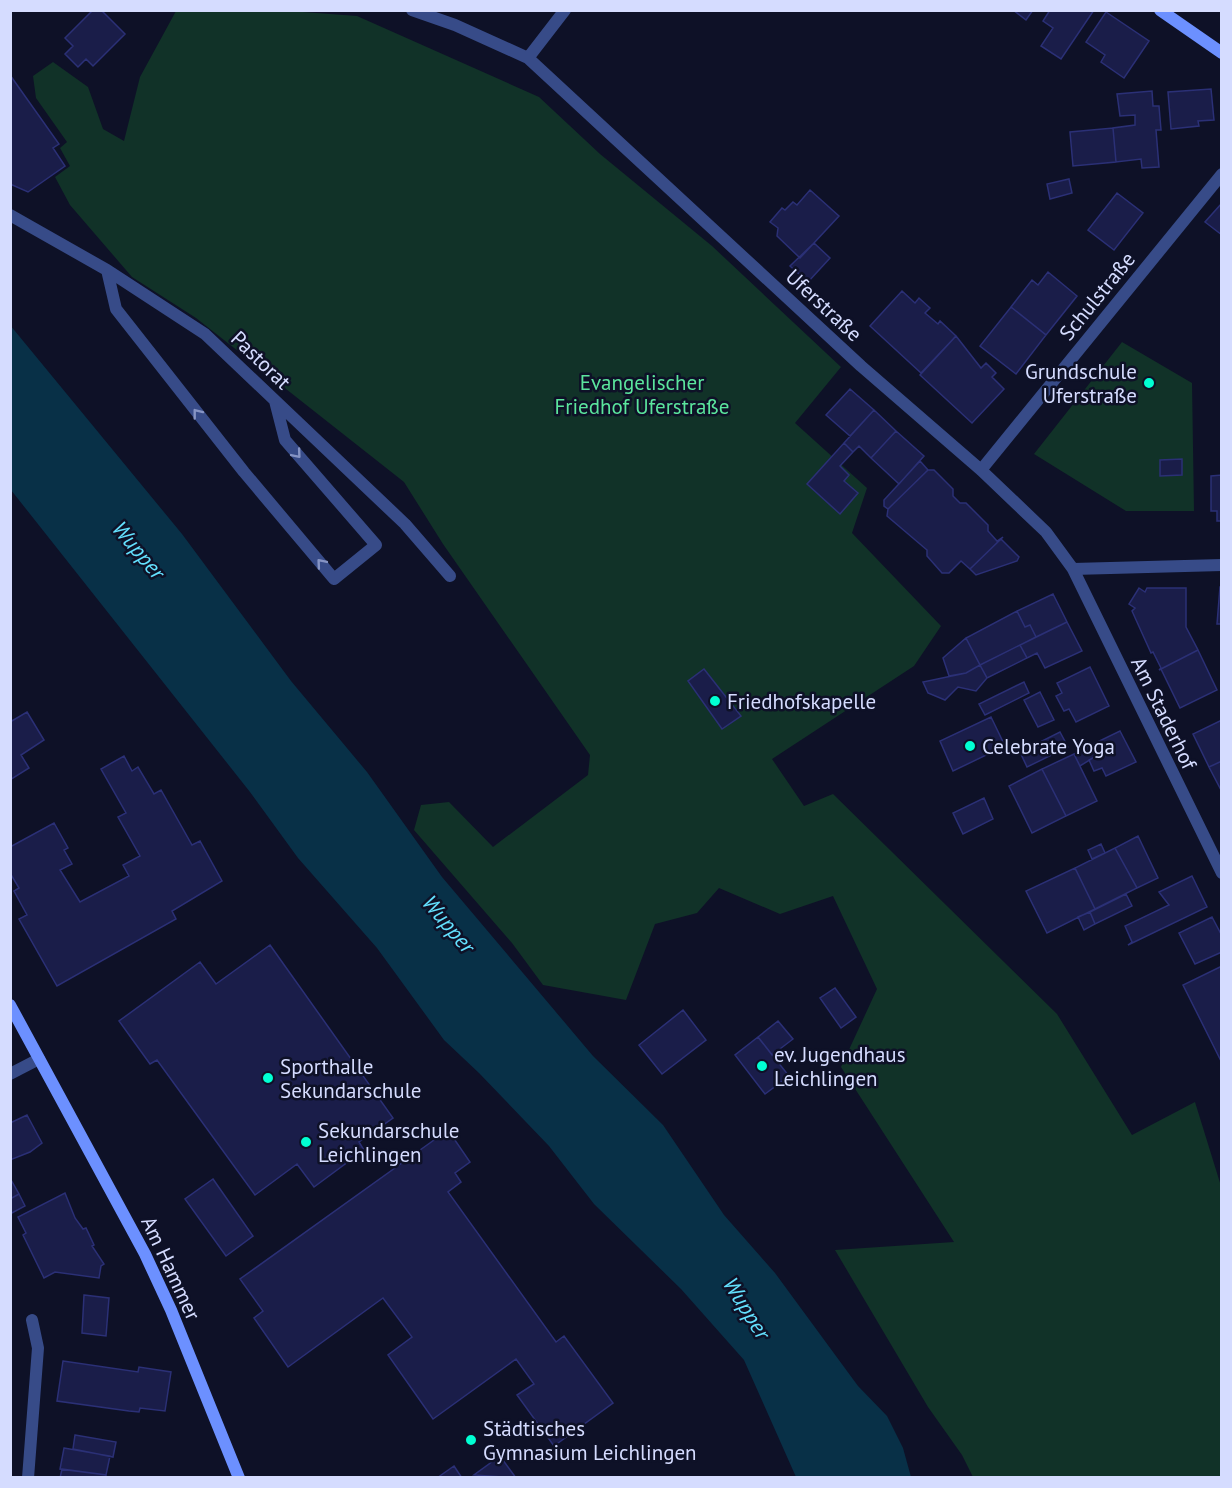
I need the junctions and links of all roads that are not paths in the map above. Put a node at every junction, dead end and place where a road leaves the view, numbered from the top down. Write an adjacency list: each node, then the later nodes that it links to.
1 (412, 10): 5 (street, Uferstraße)
2 (565, 10): 5 (street)
3 (1160, 10): 4 (main road)
4 (1221, 53)
5 (528, 57): 10 (street, Uferstraße)
6 (1221, 174): 10 (street, Schulstraße)
7 (10, 215): 8 (street, Pastorat)
8 (107, 270): 9 (street, Pastorat); 9 (street, one-way to 8)
9 (275, 401): 13 (street, Pastorat)
10 (981, 470): 12 (street, Uferstraße)
11 (1221, 565): 12 (street)
12 (1073, 569): 14 (street, Am Staderhof)
13 (450, 576)
14 (1221, 873)
15 (10, 1005): 16 (main road, Am Hammer)
16 (39, 1059): 17 (street); 20 (main road, Am Hammer)
17 (10, 1074)
18 (32, 1320): 19 (street)
19 (28, 1478)
20 (239, 1478)

